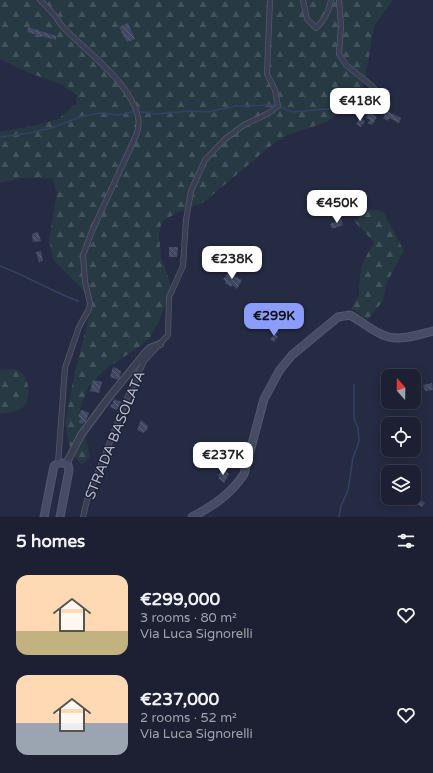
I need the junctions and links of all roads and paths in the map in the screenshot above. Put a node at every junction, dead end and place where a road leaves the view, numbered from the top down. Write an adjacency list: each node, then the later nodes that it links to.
1 (40, 0): 9 (street)
2 (270, 0): 8 (street, STRADA BASOLATA)
3 (303, 0): 4 (street)
4 (331, 0)
5 (339, 0): 6 (street)
6 (386, 94)
7 (433, 331): 14 (main road)
8 (160, 344): 10 (street); 13 (street, STRADA BASOLATA)
9 (58, 463): 10 (main road); 11 (main road)
10 (66, 464): 12 (main road)
11 (44, 517)
12 (60, 517)
13 (83, 517)
14 (192, 517)

